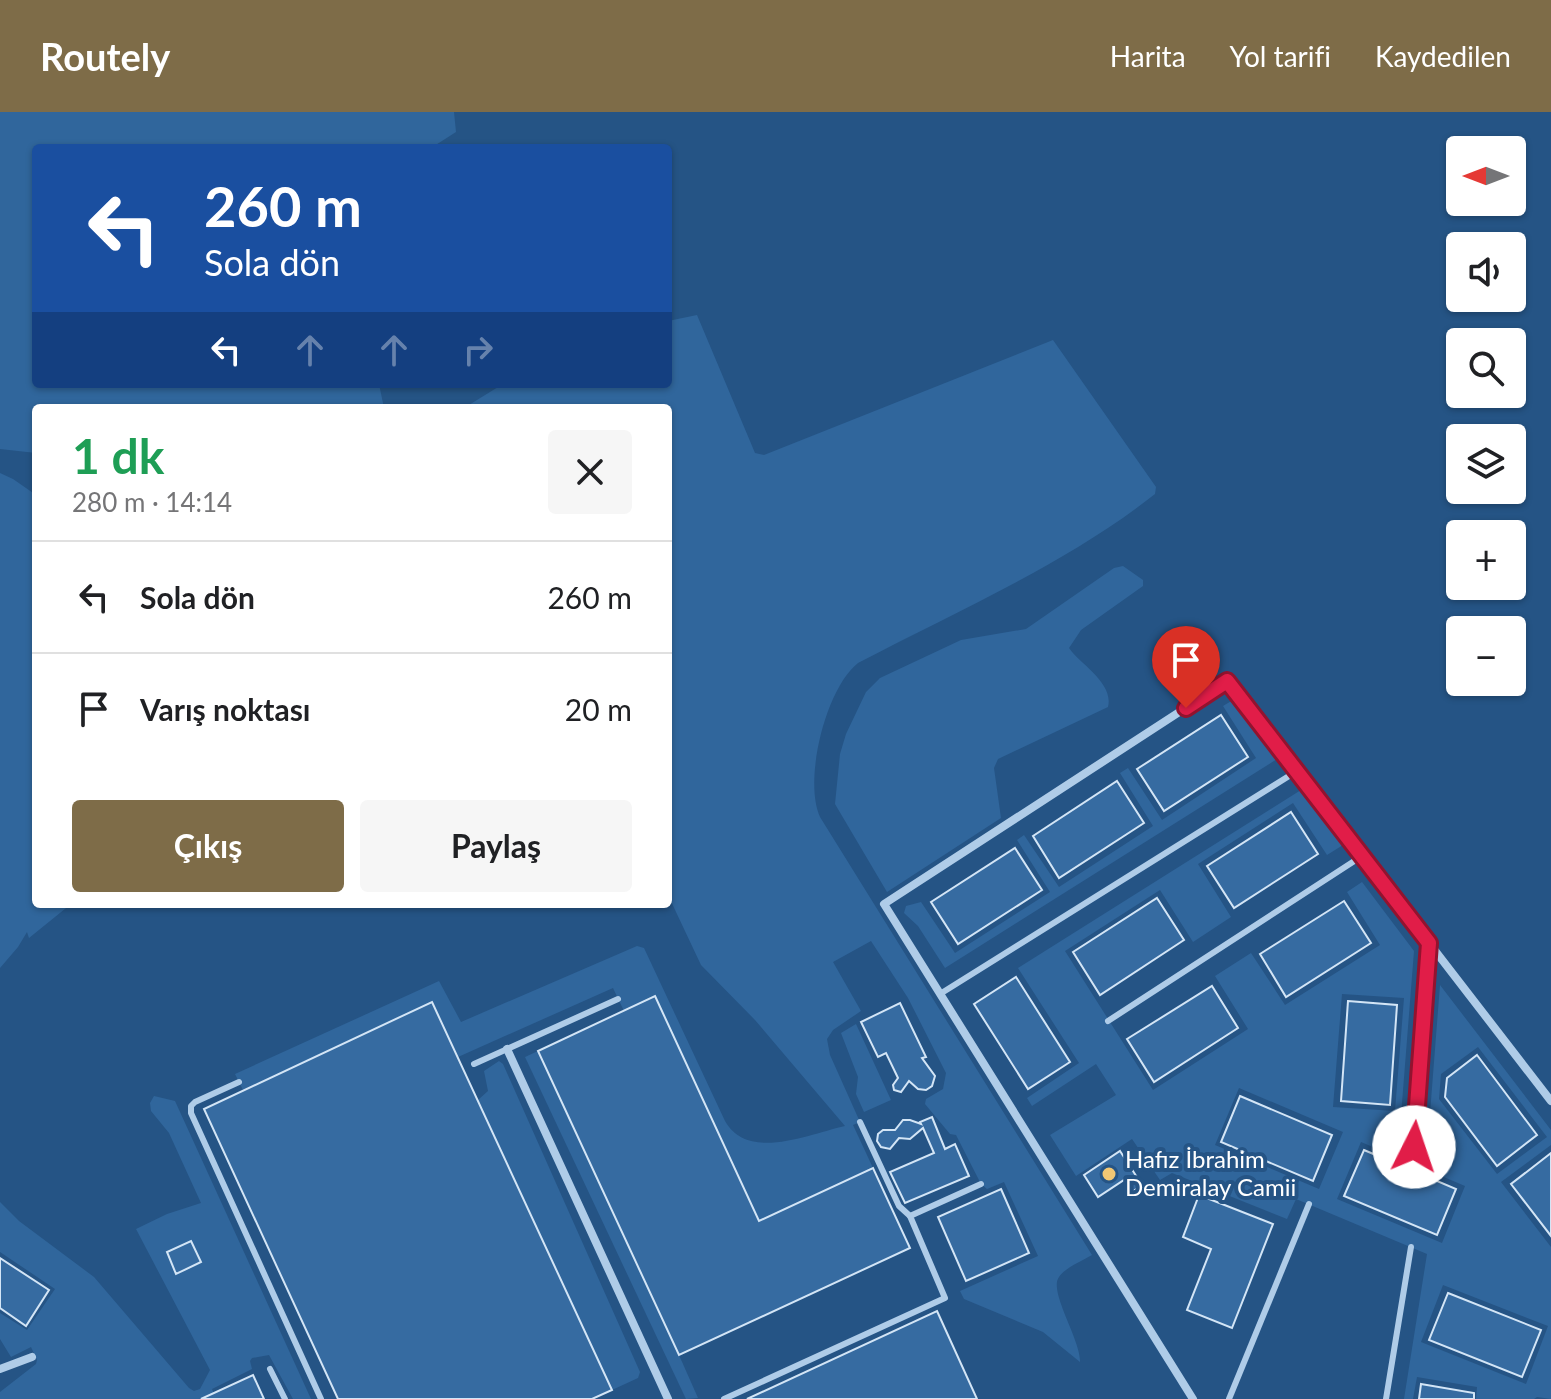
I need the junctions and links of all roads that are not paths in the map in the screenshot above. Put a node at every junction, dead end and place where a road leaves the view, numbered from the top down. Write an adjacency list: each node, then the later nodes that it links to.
1 (1297, 771): 2 (street); 4 (lane); 4 (street)
2 (1362, 856): 3 (street); 6 (lane)
3 (1429, 943): 10 (street); 12 (lane)
4 (940, 994): 24 (street)
5 (618, 999): 7 (lane)
6 (1108, 1021)
7 (507, 1049): 8 (lane); 22 (street)
8 (474, 1064)
9 (239, 1082): 21 (lane)
10 (1551, 1101)
11 (860, 1122): 15 (lane)
12 (1414, 1147)
13 (981, 1184): 15 (lane)
14 (1309, 1204): 25 (lane)
15 (910, 1216): 23 (lane)
16 (1411, 1247): 26 (lane)
17 (32, 1357): 18 (street)
18 (0, 1369)
19 (270, 1369): 20 (lane)
20 (285, 1399)
21 (321, 1399)
22 (668, 1399)
23 (724, 1399)
24 (1193, 1399)
25 (1229, 1399)
26 (1386, 1399)

